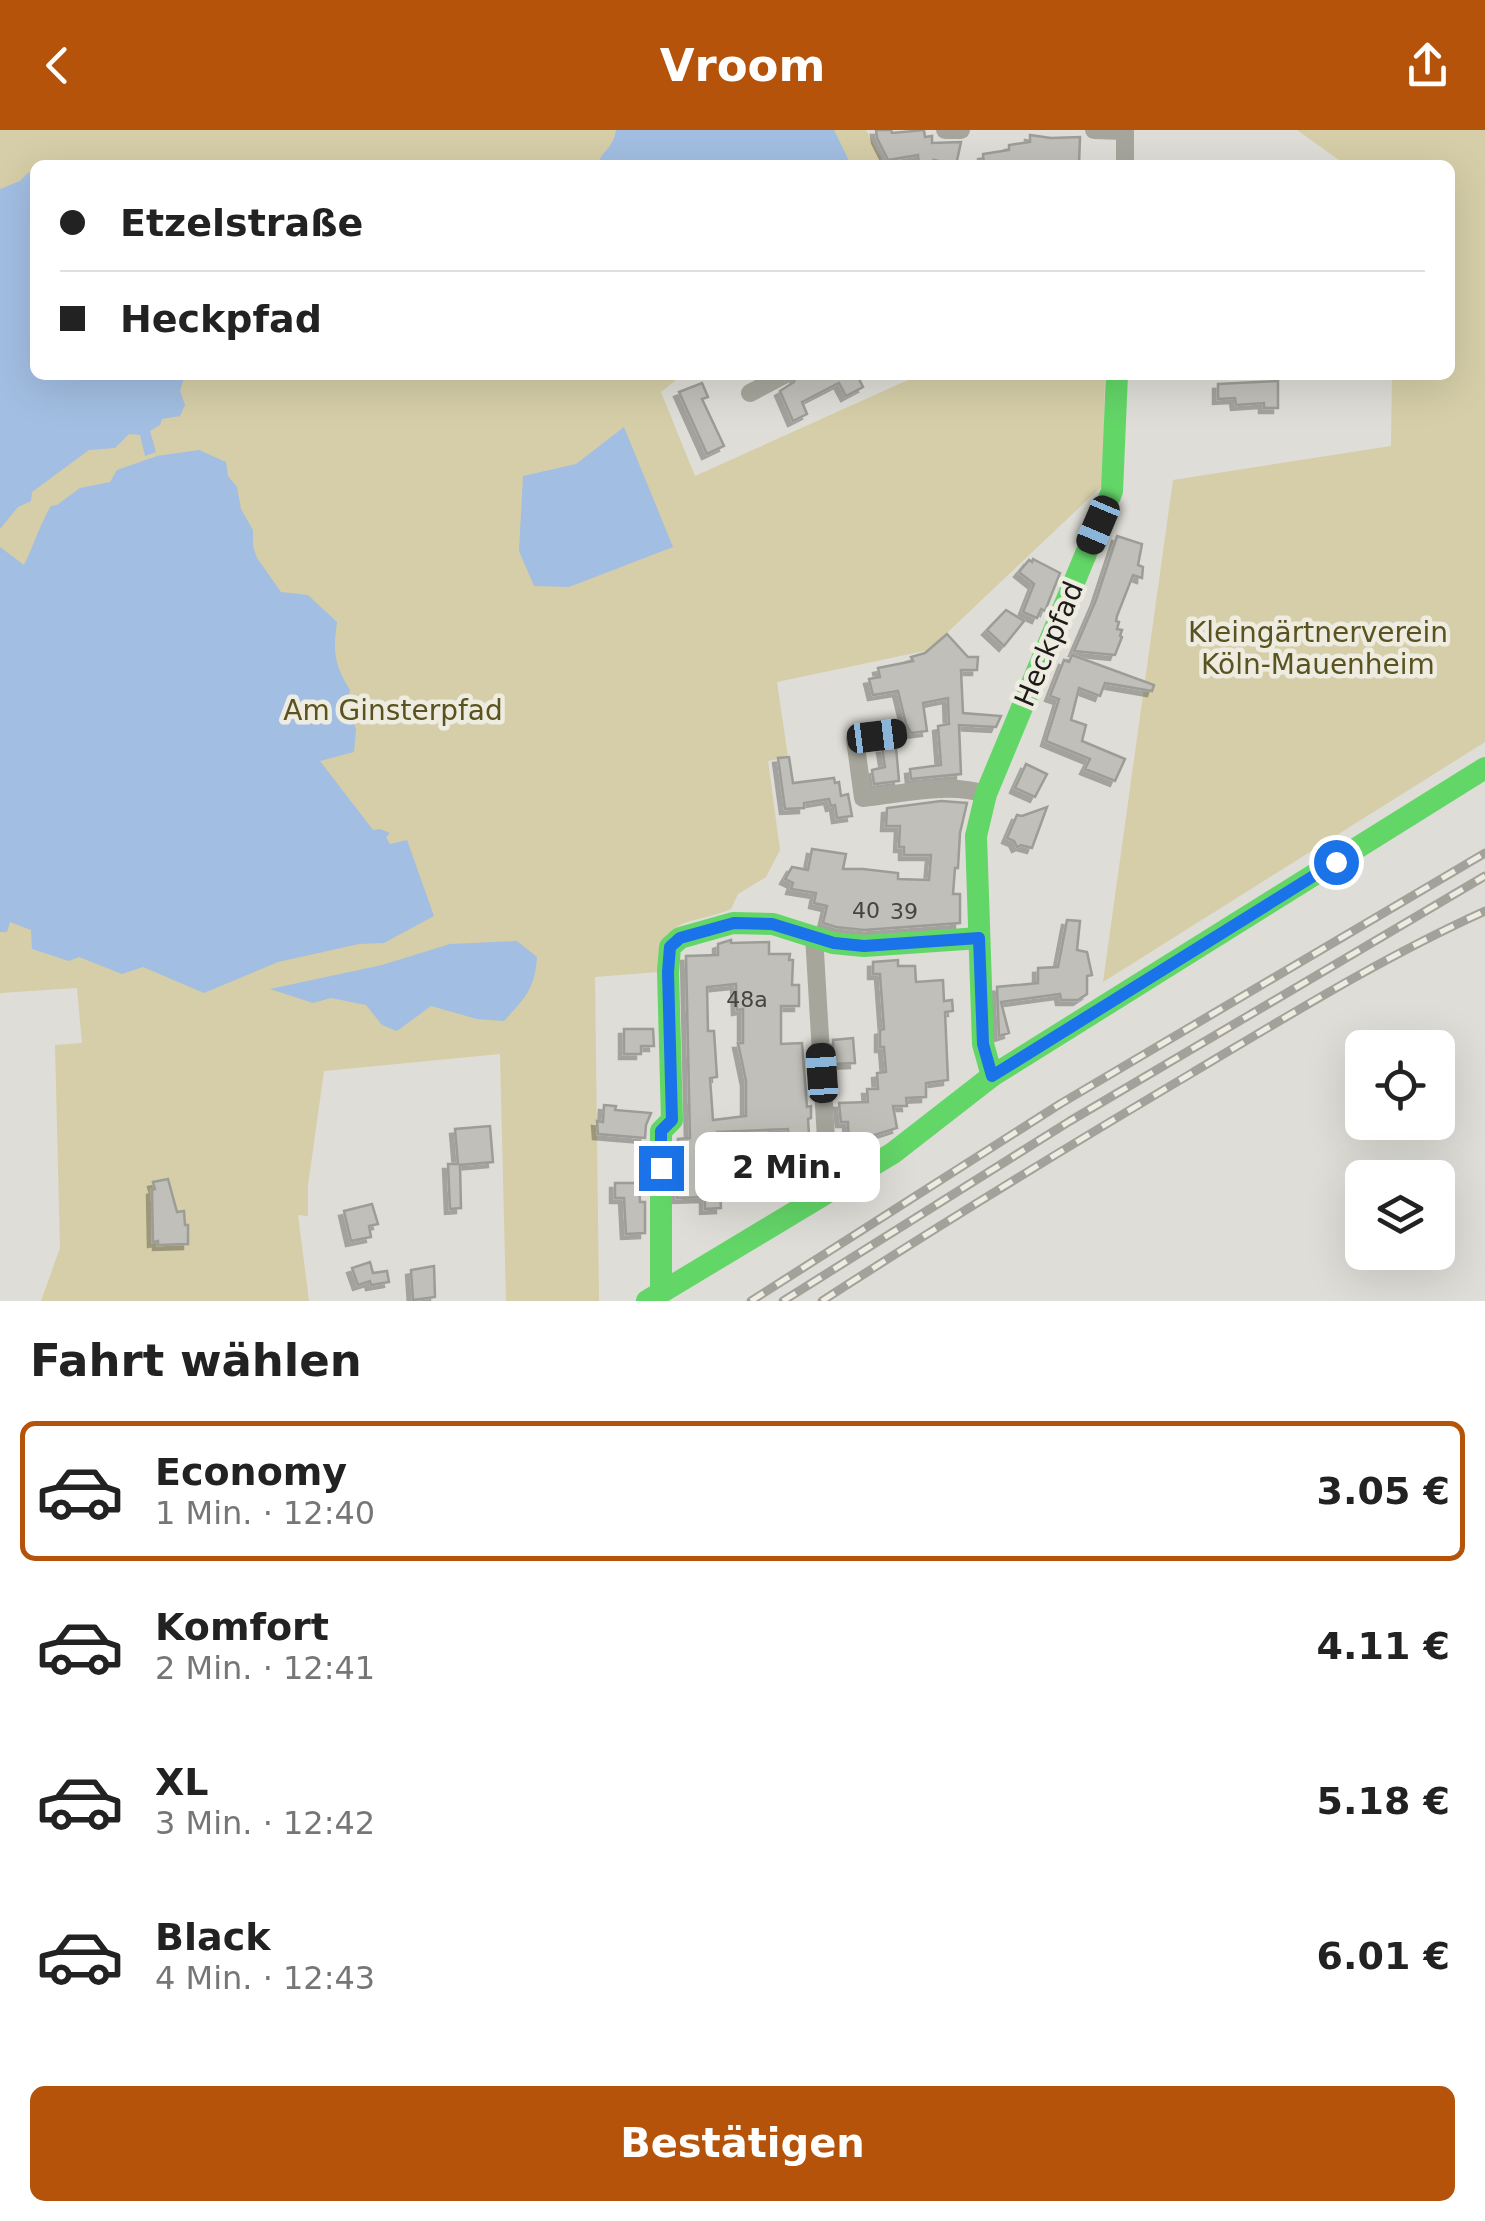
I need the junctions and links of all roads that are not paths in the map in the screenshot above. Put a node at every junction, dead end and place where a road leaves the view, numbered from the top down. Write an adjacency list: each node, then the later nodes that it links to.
1 (946, 130): 2 (street)
2 (961, 130)
3 (1094, 130): 4 (street)
4 (1125, 160)
5 (775, 380): 7 (street)
6 (1117, 380): 10 (street, Heckpfad)
7 (750, 393)
8 (899, 734): 10 (street)
9 (1485, 768): 13 (street)
10 (986, 794): 12 (street, Heckpfad)
11 (814, 935): 12 (street); 14 (street); 15 (street)
12 (979, 938): 13 (street, Heckpfad)
13 (992, 1076): 14 (street)
14 (829, 1190): 15 (street)
15 (654, 1297)

